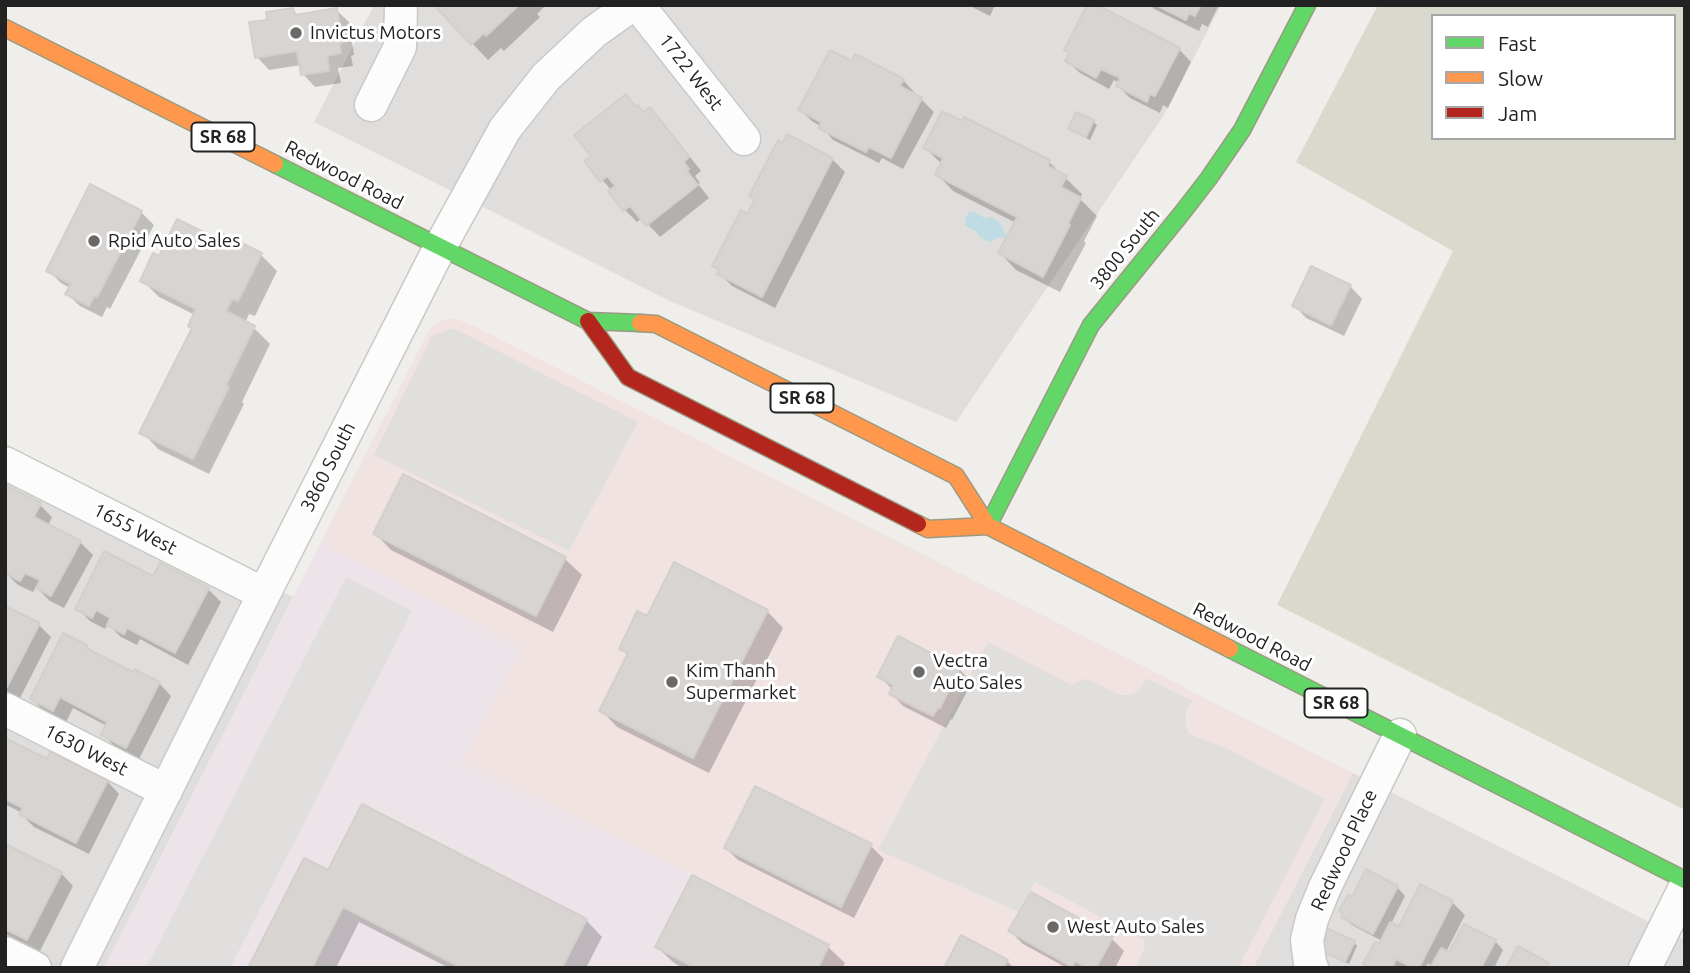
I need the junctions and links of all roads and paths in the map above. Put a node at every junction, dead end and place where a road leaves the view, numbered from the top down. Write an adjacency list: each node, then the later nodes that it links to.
1 (401, 5): 6 (street)
2 (632, 5): 8 (street, 3860 South)
3 (639, 5): 7 (street, 1722 West)
4 (1307, 5): 11 (main road, 3800 South)
5 (5, 28): 8 (main road, Redwood Road / SR 68)
6 (371, 105)
7 (744, 139)
8 (440, 247): 9 (main road, Redwood Road / SR 68); 12 (street, 3860 South)
9 (588, 321): 11 (main road, Redwood Road / SR 68); 11 (main road, Redwood Road / SR 68)
10 (5, 463): 12 (street, 1655 West)
11 (988, 526): 14 (main road, Redwood Road / SR 68)
12 (264, 594): 15 (street, 3860 South)
13 (5, 709): 15 (street, 1630 West)
14 (1399, 735): 16 (main road, Redwood Road / SR 68); 21 (street, Redwood Place)
15 (166, 791): 20 (street, 3860 South)
16 (1685, 880)
17 (1685, 887): 22 (street)
18 (5, 953): 19 (street)
19 (35, 968)
20 (77, 968)
21 (1312, 968)
22 (1645, 968)

